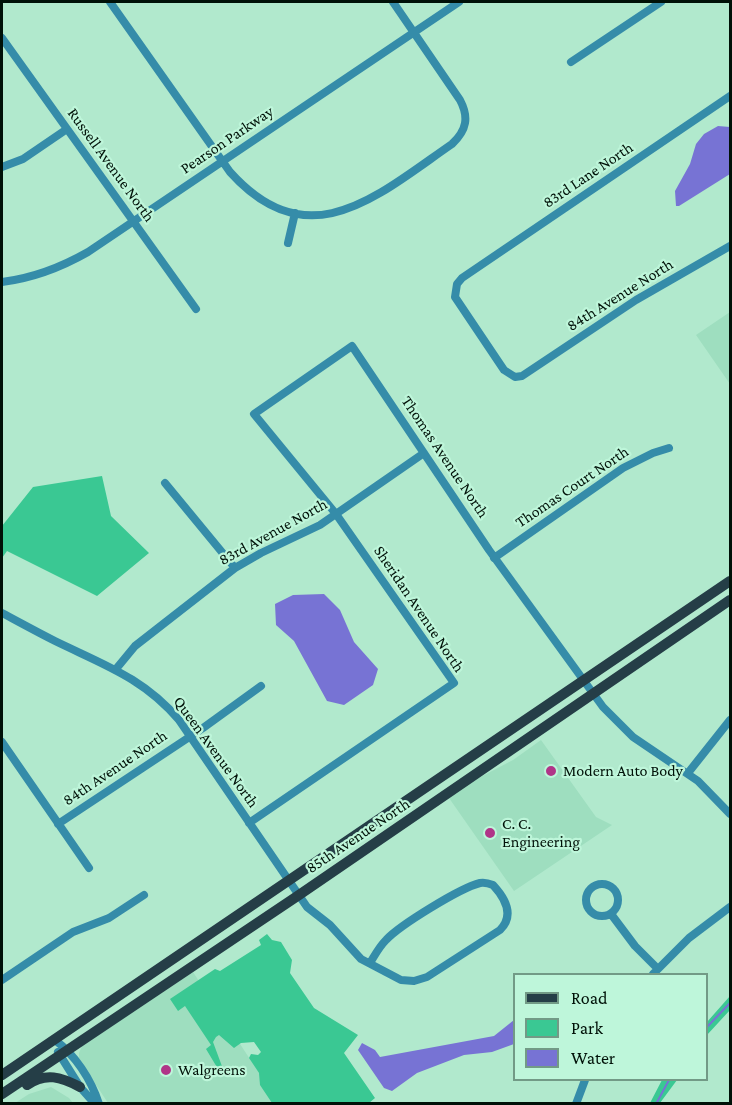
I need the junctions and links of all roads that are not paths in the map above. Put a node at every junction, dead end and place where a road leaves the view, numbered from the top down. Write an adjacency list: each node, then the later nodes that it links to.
1 (110, 2): 10 (street)
2 (393, 2): 5 (street)
3 (459, 2): 5 (street, Pearson Parkway)
4 (662, 2): 7 (street)
5 (413, 32): 10 (street, Pearson Parkway); 12 (street)
6 (2, 38): 9 (street, Russell Avenue North)
7 (571, 62)
8 (730, 96): 18 (street, 83rd Lane North)
9 (67, 129): 11 (street); 13 (street, Russell Avenue North)
10 (223, 161): 12 (street); 13 (street, Pearson Parkway)
11 (2, 167)
12 (295, 213): 14 (street)
13 (133, 221): 16 (street, Pearson Parkway); 17 (street, Russell Avenue North)
14 (288, 243)
15 (730, 246): 18 (street, 84th Avenue North)
16 (2, 282)
17 (196, 309)
18 (529, 373)
19 (254, 414): 21 (street, Thomas Avenue North); 23 (street, Sheridan Avenue North)
20 (669, 448): 24 (street, Thomas Court North)
21 (424, 453): 23 (street, 83rd Avenue North); 24 (street, Thomas Avenue North)
22 (165, 483): 25 (street)
23 (336, 514): 25 (street, 83rd Avenue North); 38 (street, Sheridan Avenue North)
24 (494, 558): 30 (street, Thomas Avenue North)
25 (235, 568): 29 (street, 83rd Avenue North)
26 (730, 581): 30 (main road, 85th Avenue North)
27 (730, 600): 32 (main road, 85th Avenue North)
28 (2, 613): 29 (street, Queen Avenue North)
29 (116, 669): 34 (street, Queen Avenue North)
30 (584, 681): 32 (street, Thomas Avenue North); 41 (main road, 85th Avenue North)
31 (261, 686): 34 (street, 84th Avenue North)
32 (593, 694): 36 (street, Thomas Avenue North); 42 (main road, 85th Avenue North)
33 (730, 720): 36 (street)
34 (189, 736): 38 (street, Queen Avenue North); 39 (street, 84th Avenue North)
35 (2, 742): 39 (street)
36 (688, 773): 37 (street, Thomas Avenue North)
37 (730, 814)
38 (249, 823): 41 (street, Queen Avenue North)
39 (58, 824): 40 (street)
40 (89, 868)
41 (291, 881): 42 (street, Queen Avenue North); 49 (main road, 85th Avenue North)
42 (299, 894): 46 (street, Queen Avenue North); 50 (main road, 85th Avenue North)
43 (144, 895): 48 (street)
44 (730, 907): 47 (street)
45 (611, 914): 47 (street)
46 (370, 963): 46 (street, Queen Avenue North)
47 (655, 972)
48 (2, 980)
49 (55, 1040): 50 (street); 51 (main road, 85th Avenue North)
50 (63, 1052): 53 (street); 54 (main road, 85th Avenue North); 57 (street)
51 (2, 1076)
52 (585, 1081): 58 (street)
53 (80, 1088): 55 (main road); 56 (street)
54 (2, 1094)
55 (2, 1102)
56 (94, 1104)
57 (99, 1104)
58 (576, 1104)

